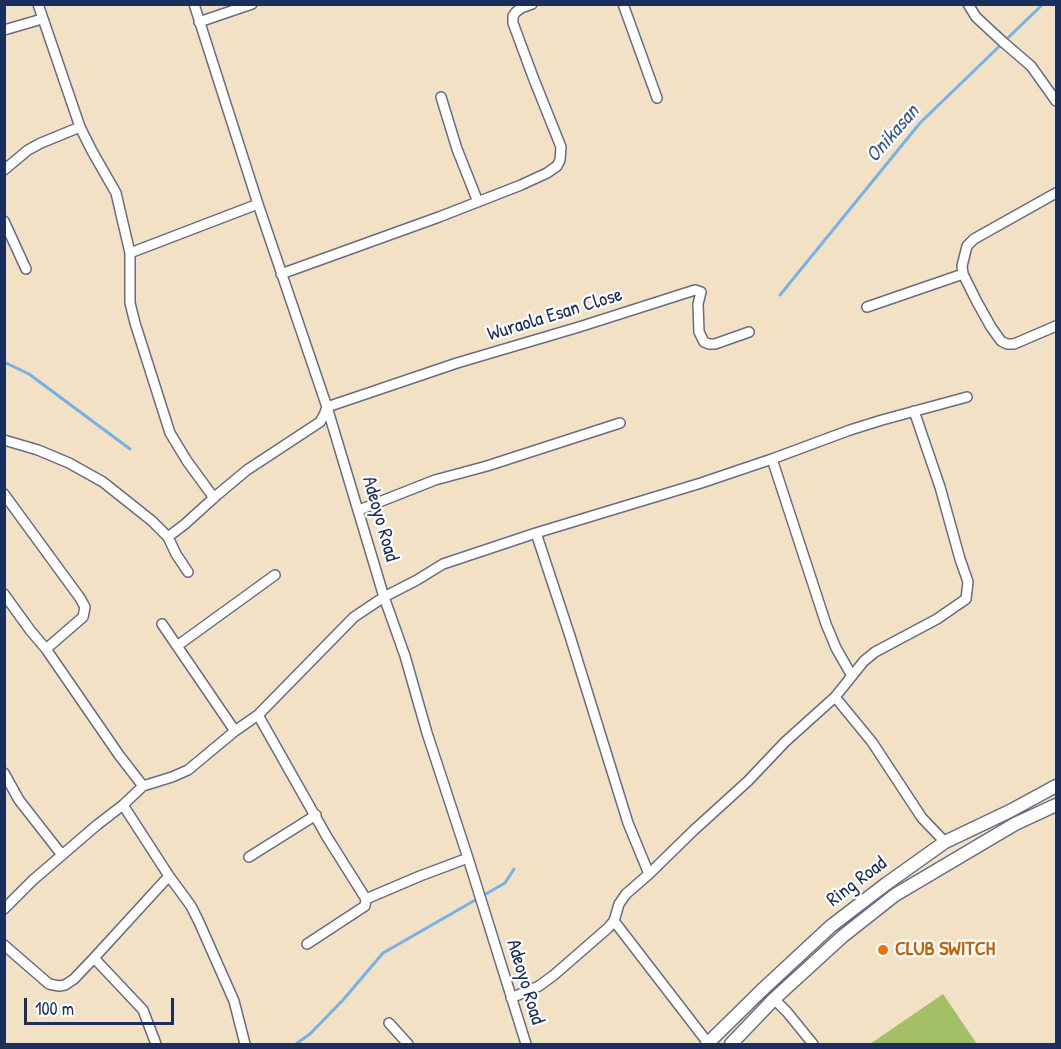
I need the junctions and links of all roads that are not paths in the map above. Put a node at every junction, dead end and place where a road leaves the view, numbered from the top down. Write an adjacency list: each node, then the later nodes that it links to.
1 (38, 4): 8 (street)
2 (194, 4): 9 (street, Adeoyo Road)
3 (252, 4): 9 (street)
4 (532, 4): 17 (street)
5 (634, 4): 7 (street)
6 (969, 4): 13 (street)
7 (624, 7): 12 (street)
8 (42, 19): 10 (street); 14 (street)
9 (199, 22): 18 (street, Adeoyo Road)
10 (4, 30)
11 (441, 97): 17 (street)
12 (657, 98)
13 (1056, 101)
14 (80, 127): 15 (street); 20 (street)
15 (4, 170)
16 (1056, 193): 23 (street)
17 (477, 202): 22 (street)
18 (258, 204): 20 (street); 22 (street, Adeoyo Road)
19 (4, 221): 21 (street)
20 (130, 253): 34 (street)
21 (26, 268)
22 (281, 273): 28 (street, Adeoyo Road)
23 (963, 274): 24 (street); 25 (street)
24 (867, 307)
25 (1056, 326)
26 (749, 332): 28 (street, Wuraola Esan Close)
27 (967, 397): 29 (street)
28 (327, 407): 34 (street); 35 (street, Adeoyo Road)
29 (914, 411): 32 (street); 45 (street)
30 (620, 423): 35 (street)
31 (4, 440): 37 (street)
32 (772, 459): 36 (street); 45 (street)
33 (4, 494): 44 (street)
34 (214, 498): 37 (street)
35 (359, 510): 41 (street, Adeoyo Road)
36 (536, 533): 41 (street); 59 (street)
37 (168, 537): 38 (street)
38 (188, 572)
39 (275, 575): 43 (street)
40 (4, 594): 44 (street)
41 (384, 597): 47 (street); 58 (street, Adeoyo Road)
42 (162, 624): 43 (street)
43 (177, 646): 48 (street)
44 (46, 649): 50 (street)
45 (852, 676): 46 (street)
46 (835, 697): 55 (street); 59 (street)
47 (258, 715): 48 (street); 54 (street)
48 (235, 731): 50 (street)
49 (4, 773): 56 (street)
50 (143, 786): 52 (street)
51 (1056, 786): 55 (main road, Ring Road)
52 (123, 805): 56 (street); 60 (street)
53 (1056, 805): 68 (main road, Ring Road)
54 (316, 815): 57 (street); 61 (street)
55 (945, 842): 74 (main road, Ring Road)
56 (62, 855): 62 (street)
57 (249, 857)
58 (468, 858): 61 (street); 67 (street, Adeoyo Road)
59 (649, 874): 63 (street)
60 (169, 876): 66 (street); 71 (street)
61 (366, 899): 64 (street)
62 (4, 909)
63 (614, 921): 67 (street); 74 (street)
64 (307, 944)
65 (4, 945): 66 (street)
66 (94, 958): 70 (street)
67 (511, 998): 73 (street, Adeoyo Road)
68 (774, 999): 75 (main road, Ring Road); 76 (street)
69 (389, 1023): 72 (street)
70 (156, 1044)
71 (245, 1044)
72 (408, 1044)
73 (526, 1044)
74 (708, 1044)
75 (731, 1044)
76 (813, 1044)

